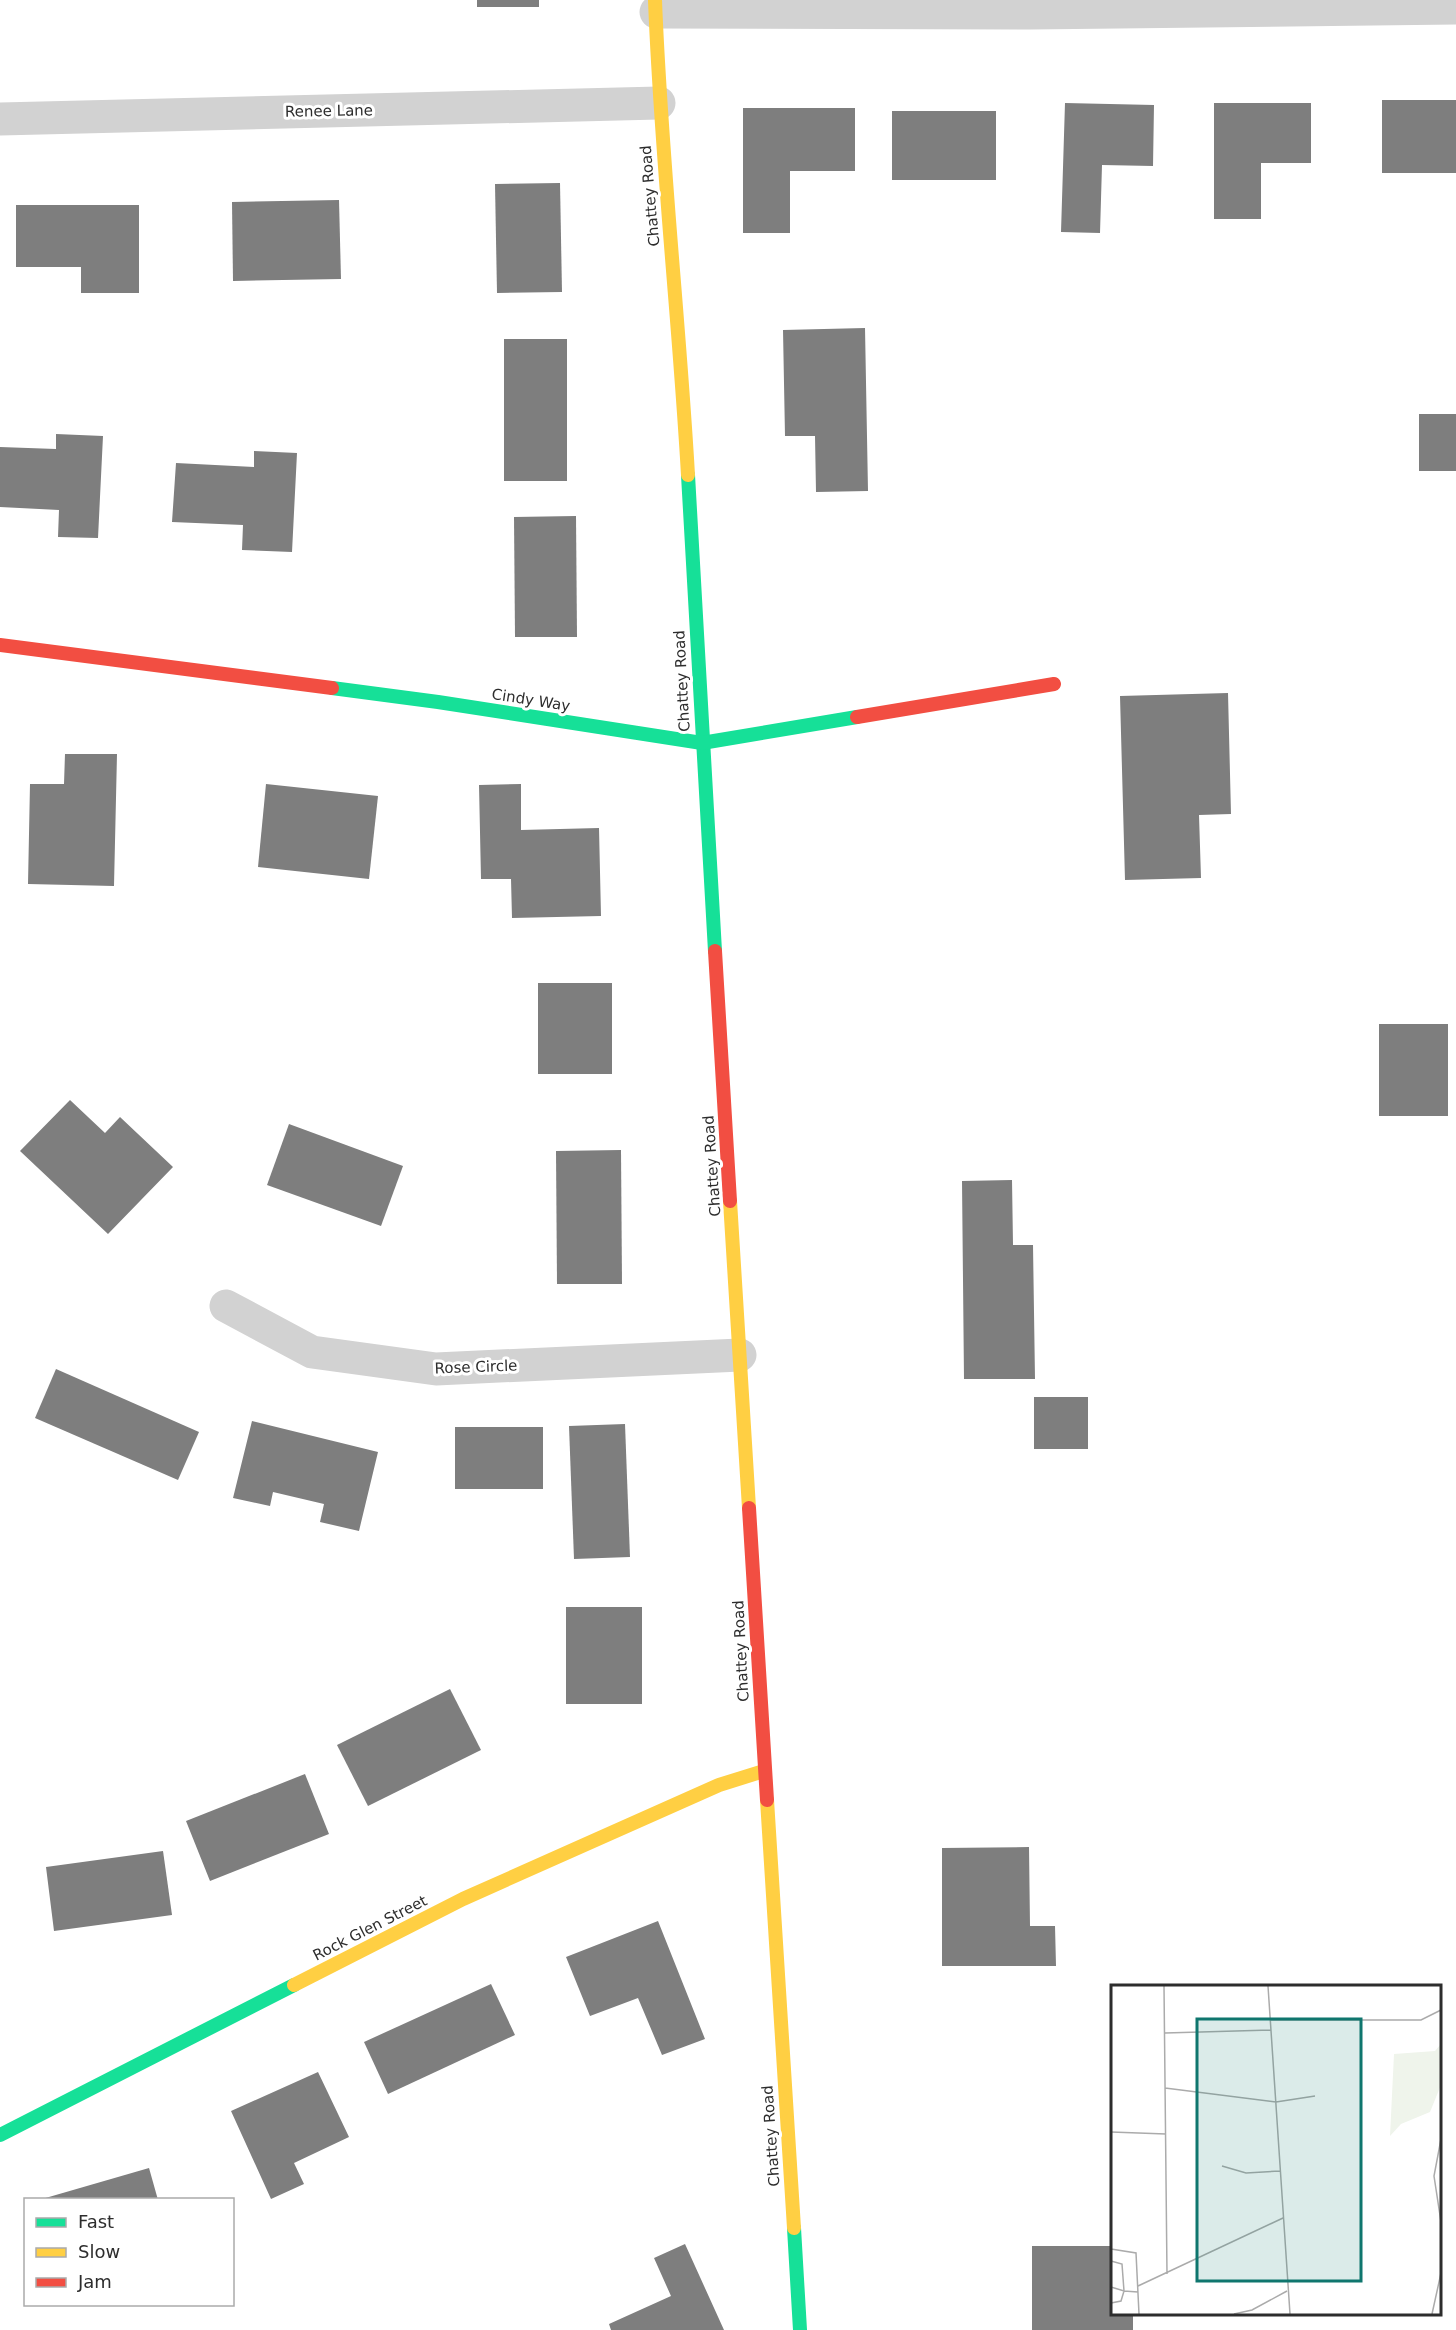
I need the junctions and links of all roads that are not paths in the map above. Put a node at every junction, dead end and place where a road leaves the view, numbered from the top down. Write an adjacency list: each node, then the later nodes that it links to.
1 (655, 6): 2 (street); 3 (street, Chattey Road)
2 (1456, 8)
3 (659, 104): 4 (street, Renee Lane); 7 (street, Chattey Road)
4 (0, 119)
5 (0, 645): 7 (street, Cindy Way)
6 (1054, 684): 7 (street, Cindy Way)
7 (702, 743): 9 (street, Chattey Road)
8 (226, 1306): 9 (street, Rose Circle)
9 (740, 1355): 10 (street, Chattey Road)
10 (764, 1771): 11 (street, Rock Glen Street); 12 (street, Chattey Road)
11 (0, 2135)
12 (800, 2330)

